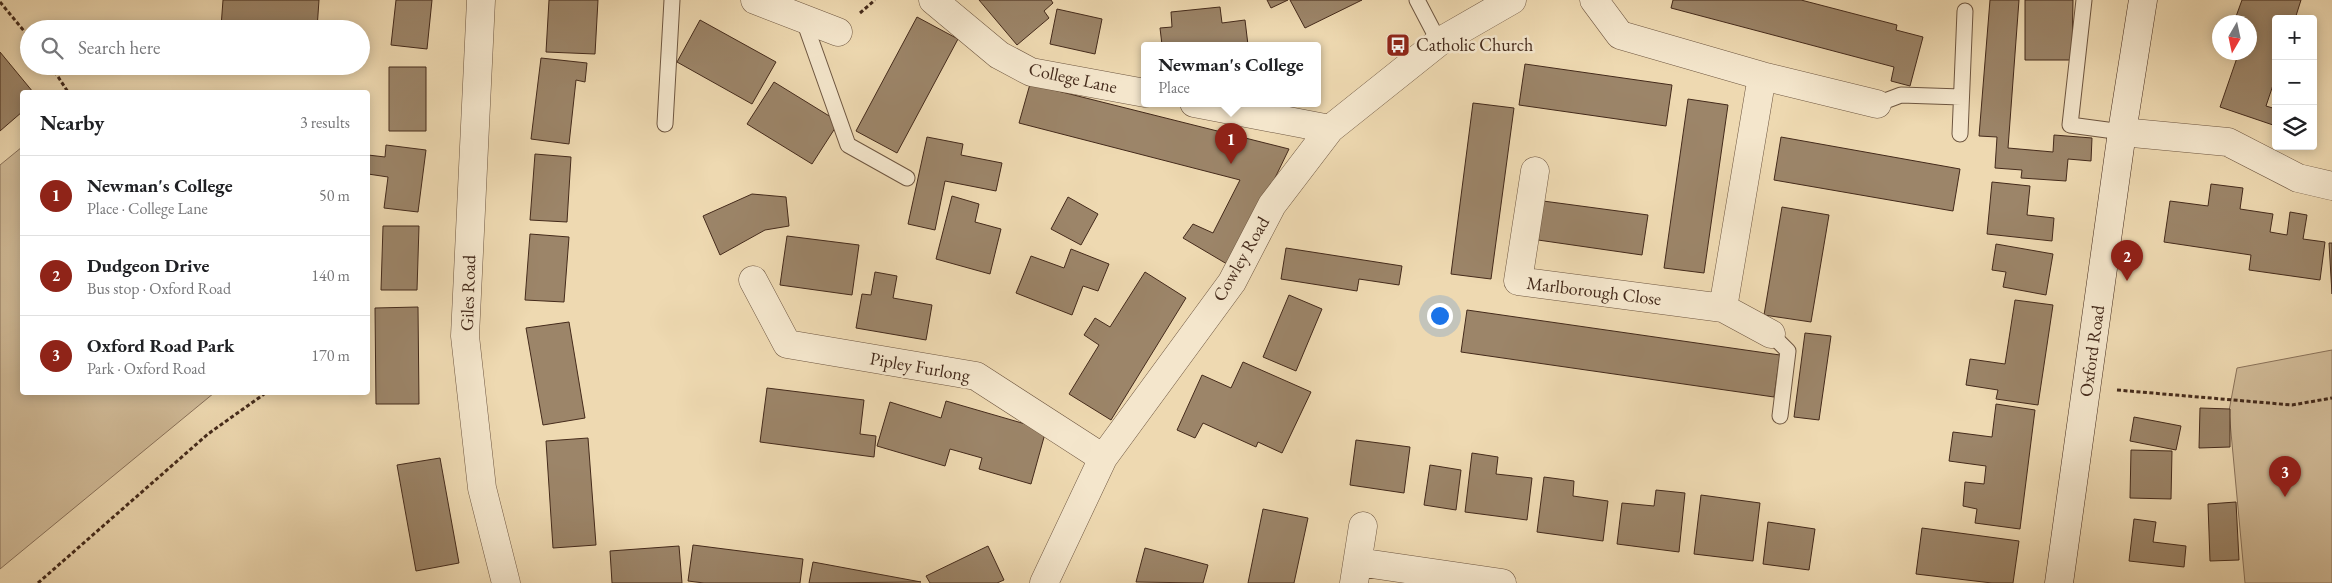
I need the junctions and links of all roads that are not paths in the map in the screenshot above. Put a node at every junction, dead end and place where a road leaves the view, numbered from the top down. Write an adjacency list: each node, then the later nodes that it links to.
1 (481, 0): 33 (street, Giles Road)
2 (672, 0): 19 (lane)
3 (755, 0): 11 (street)
4 (933, 0): 15 (street, College Lane)
5 (1417, 0): 13 (lane)
6 (1512, 0): 13 (street, Cowley Road)
7 (1594, 0): 14 (street)
8 (2084, 0): 21 (lane)
9 (2143, 0): 21 (street, Oxford Road)
10 (1965, 11): 16 (lane)
11 (803, 18): 12 (street); 24 (lane)
12 (838, 32)
13 (1440, 42): 20 (street, Cowley Road)
14 (1762, 76): 17 (street); 27 (street)
15 (1141, 92)
16 (1961, 98): 17 (lane); 22 (lane)
17 (1877, 104)
18 (1215, 107): 20 (street)
19 (665, 124)
20 (1330, 129): 30 (street, Cowley Road)
21 (2122, 132): 25 (street); 36 (street, Oxford Road)
22 (1960, 134)
23 (1536, 171): 27 (street, Marlborough Close)
24 (907, 178)
25 (2332, 186)
26 (753, 280): 30 (street, Pipley Furlong)
27 (1723, 308): 28 (street, Marlborough Close)
28 (1771, 334): 29 (lane)
29 (1780, 416)
30 (1103, 458): 34 (street, Cowley Road)
31 (1364, 526): 32 (street)
32 (1356, 572): 35 (street)
33 (506, 583)
34 (1044, 583)
35 (1502, 583)
36 (2059, 583)

